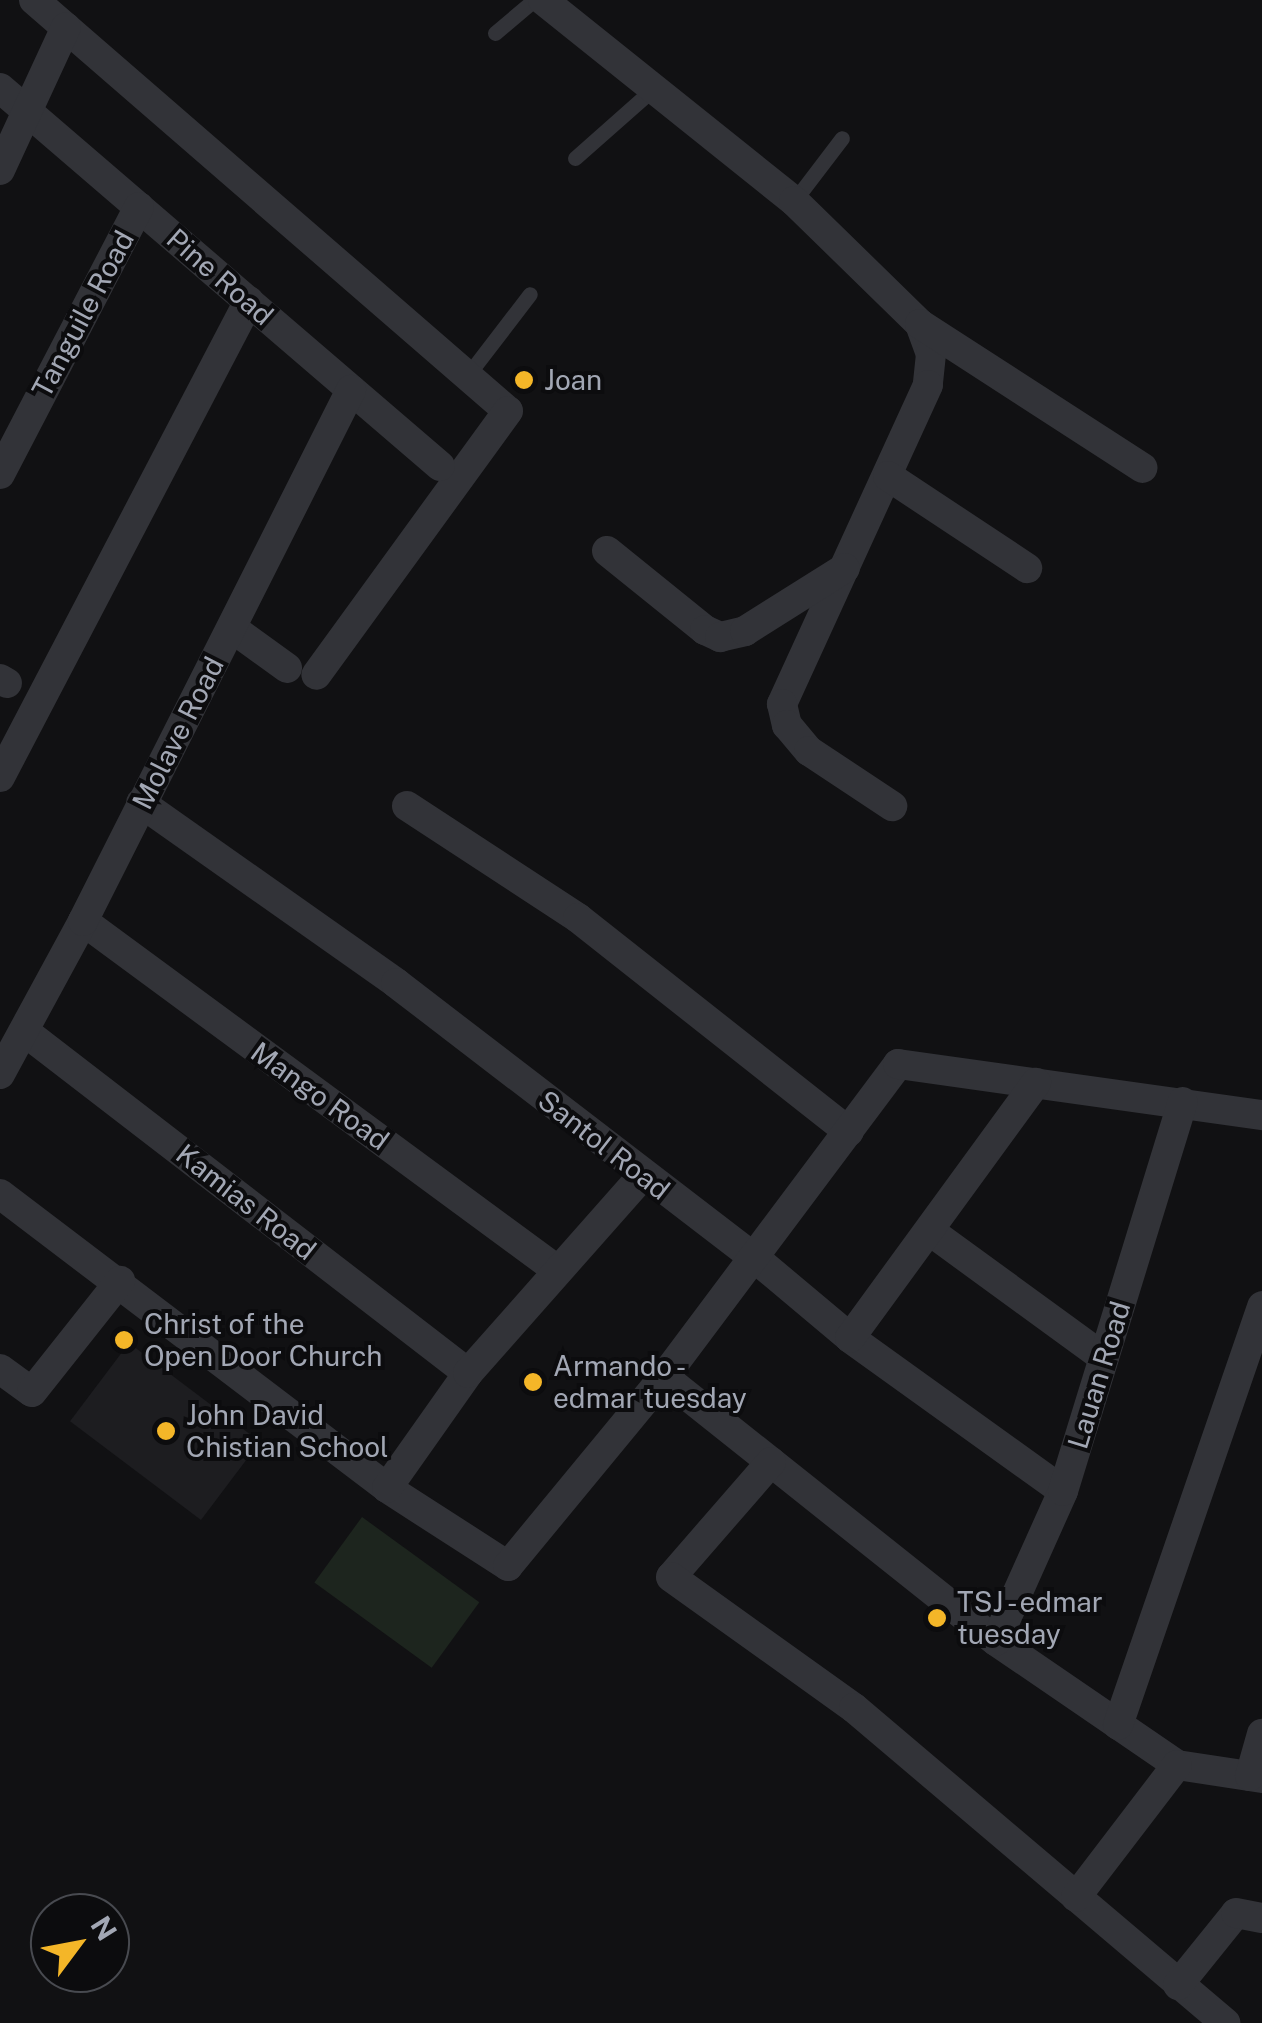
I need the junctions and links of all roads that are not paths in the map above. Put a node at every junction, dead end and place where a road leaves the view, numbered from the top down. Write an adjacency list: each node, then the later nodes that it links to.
1 (34, 0): 4 (street)
2 (534, 0): 5 (lane)
3 (543, 0): 7 (street)
4 (66, 26): 8 (street); 17 (street)
5 (495, 33)
6 (0, 88): 8 (street, Pine Road)
7 (654, 89): 10 (lane); 12 (street)
8 (29, 113): 11 (street); 13 (street, Pine Road)
9 (842, 138): 12 (lane)
10 (575, 158)
11 (0, 170)
12 (794, 201): 16 (street)
13 (139, 207): 15 (street, Pine Road); 21 (street, Tanguile Road)
14 (530, 294): 17 (lane)
15 (248, 302): 18 (street, Pine Road); 27 (street)
16 (920, 324): 20 (street); 22 (street)
17 (466, 376): 26 (street)
18 (350, 390): 19 (street, Pine Road); 26 (street, Molave Road)
19 (440, 466)
20 (1144, 468)
21 (0, 474)
22 (888, 476): 24 (street); 25 (street)
23 (606, 551): 24 (street)
24 (846, 568): 30 (street)
25 (1028, 568)
26 (232, 628): 28 (street, Molave Road)
27 (0, 776)
28 (141, 802): 31 (street, Molave Road); 38 (street, Santol Road)
29 (407, 806): 37 (street)
30 (892, 806)
31 (83, 922): 32 (street, Molave Road); 42 (street, Mango Road)
32 (24, 1030): 33 (street, Molave Road); 48 (street, Kamias Road)
33 (0, 1074)
34 (1036, 1083): 35 (street); 37 (street); 40 (street)
35 (1183, 1102): 36 (street); 46 (street, Lauan Road)
36 (1262, 1115)
37 (849, 1132): 41 (street)
38 (642, 1176): 41 (street, Santol Road); 42 (street)
39 (0, 1194): 43 (street)
40 (930, 1231): 45 (street); 46 (street)
41 (756, 1259): 45 (street, Santol Road); 49 (street)
42 (557, 1270): 48 (street)
43 (120, 1282): 47 (street); 51 (street)
44 (1262, 1306): 54 (street)
45 (850, 1338): 52 (street, Santol Road)
46 (1104, 1358): 52 (street, Lauan Road)
47 (0, 1369)
48 (468, 1373): 51 (street)
49 (664, 1377): 50 (street); 51 (street)
50 (771, 1462): 53 (street); 58 (street)
51 (387, 1488)
52 (1064, 1491): 53 (street, Lauan Road)
53 (996, 1641): 54 (street)
54 (1118, 1725): 56 (street)
55 (1262, 1734): 57 (street)
56 (1178, 1765): 57 (street); 58 (street)
57 (1256, 1776)
58 (1076, 1897): 60 (street)
59 (1262, 1918): 60 (street)
60 (1178, 1984): 61 (street)
61 (1226, 2023)

